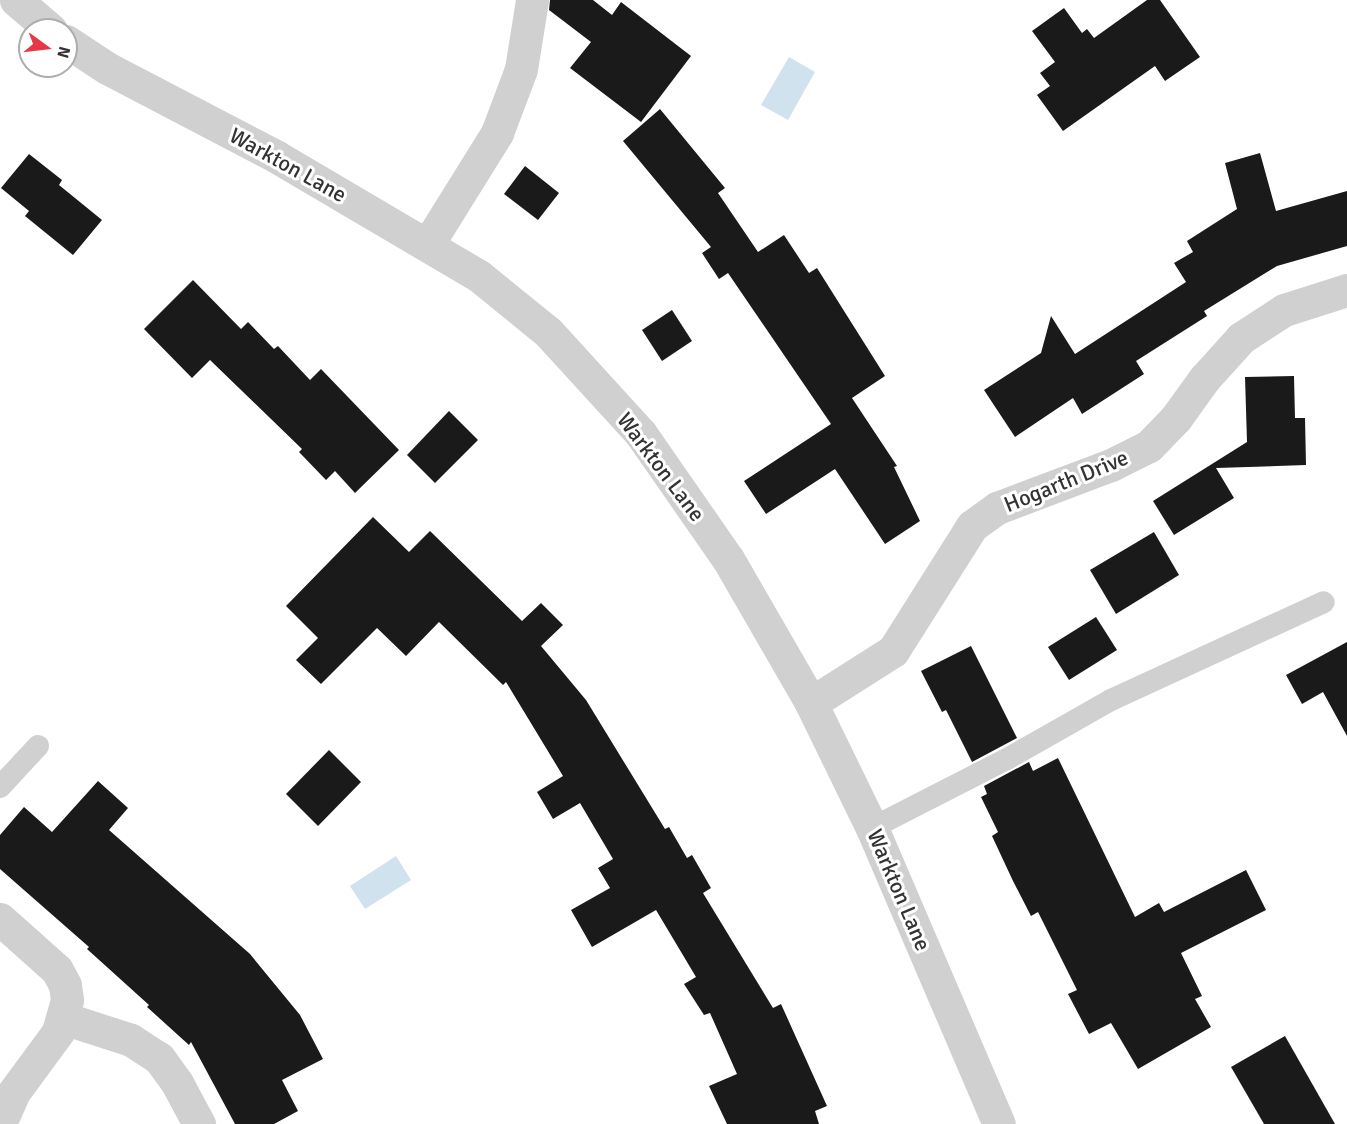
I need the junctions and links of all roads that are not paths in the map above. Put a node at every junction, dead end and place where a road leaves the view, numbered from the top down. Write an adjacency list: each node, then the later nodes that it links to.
1 (16, 0): 3 (street)
2 (532, 0): 5 (street)
3 (37, 18)
4 (78, 49): 5 (street, Warkton Lane)
5 (428, 244): 8 (street, Warkton Lane)
6 (1347, 290): 8 (street, Hogarth Drive)
7 (1324, 602): 11 (lane)
8 (810, 703): 11 (street, Warkton Lane)
9 (38, 746): 10 (lane)
10 (0, 787)
11 (872, 828): 16 (street, Warkton Lane)
12 (0, 920): 13 (street)
13 (63, 1018): 14 (street); 15 (street)
14 (0, 1124)
15 (199, 1124)
16 (999, 1124)

